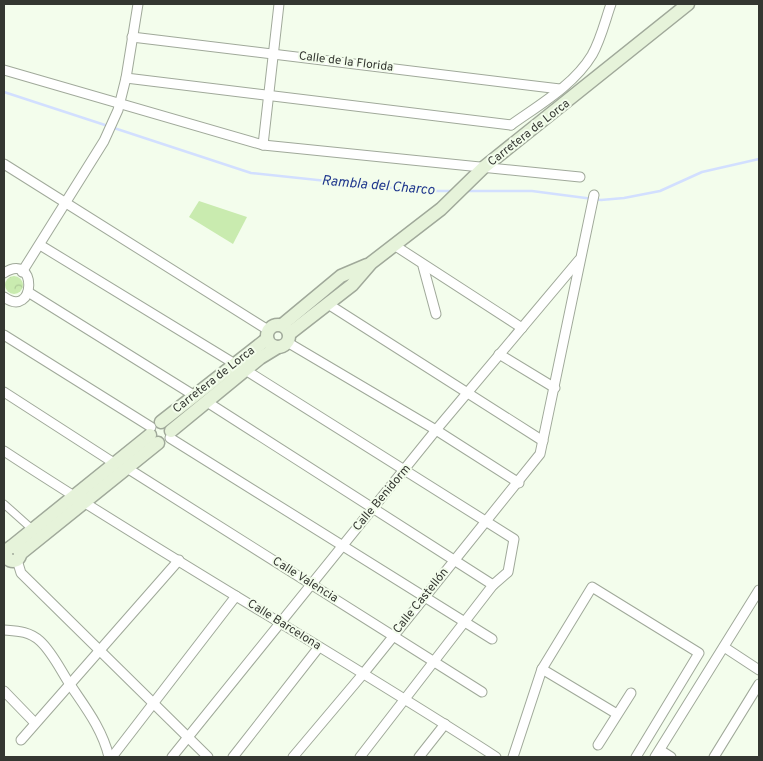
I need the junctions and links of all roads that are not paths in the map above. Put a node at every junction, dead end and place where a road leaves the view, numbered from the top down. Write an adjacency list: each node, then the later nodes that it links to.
1 (138, 4): 5 (street)
2 (279, 4): 6 (street)
3 (611, 4): 9 (street)
4 (688, 4): 13 (main road, Carretera de Lorca)
5 (132, 37): 6 (street, Calle de la Florida); 8 (street)
6 (273, 53): 9 (street, Calle de la Florida); 10 (street)
7 (4, 70): 11 (street)
8 (126, 78): 10 (street); 11 (street)
9 (560, 89): 12 (street)
10 (268, 96): 12 (street); 14 (street)
11 (119, 107): 14 (street); 19 (street)
12 (511, 125): 13 (street)
13 (516, 144): 16 (main road, Carretera de Lorca)
14 (263, 145): 16 (street)
15 (4, 164): 19 (street)
16 (481, 171): 17 (street); 21 (main road, Carretera de Lorca)
17 (580, 177)
18 (594, 195): 22 (street, Calle Castellón)
19 (66, 205): 20 (street); 32 (street)
20 (40, 245): 25 (street); 36 (street)
21 (394, 245): 23 (main road, Carretera de Lorca); 24 (street)
22 (580, 260): 31 (street, Calle Benidorm); 38 (street, Calle Castellón)
23 (371, 263): 29 (main road, Carretera de Lorca); 34 (main road, Carretera de Lorca)
24 (424, 266): 30 (street); 31 (street)
25 (22, 272): 26 (street); 27 (street)
26 (4, 273)
27 (28, 292): 28 (street); 41 (street)
28 (4, 298)
29 (328, 304): 34 (main road, Carretera de Lorca); 40 (street)
30 (436, 314)
31 (522, 328): 35 (street, Calle Benidorm)
32 (268, 334): 34 (main road); 34 (main road); 36 (main road, Carretera de Lorca)
33 (4, 335): 44 (street)
34 (284, 337): 37 (main road, Carretera de Lorca); 43 (street)
35 (499, 354): 38 (street); 40 (street, Calle Benidorm)
36 (235, 364): 41 (main road, Carretera de Lorca)
37 (247, 371): 42 (main road, Carretera de Lorca); 50 (street)
38 (555, 388): 46 (street, Calle Castellón)
39 (4, 392): 48 (street)
40 (467, 394): 43 (street, Calle Benidorm); 46 (street)
41 (195, 396): 44 (main road, Carretera de Lorca)
42 (207, 402): 45 (main road, Carretera de Lorca); 55 (street)
43 (436, 430): 50 (street, Calle Benidorm); 51 (street)
44 (155, 432): 45 (main road, Carretera de Lorca); 45 (main road, Carretera de Lorca); 48 (main road, Carretera de Lorca); 49 (main road, Carretera de Lorca)
45 (171, 434): 58 (street)
46 (543, 441): 51 (street, Calle Castellón)
47 (4, 451): 52 (street)
48 (114, 463): 52 (main road, Carretera de Lorca)
49 (126, 468): 53 (main road, Carretera de Lorca); 62 (street, Calle Valencia)
50 (405, 471): 55 (street, Calle Benidorm); 56 (street)
51 (519, 483): 56 (street, Calle Castellón)
52 (73, 496): 53 (street); 57 (main road, Carretera de Lorca)
53 (86, 503): 59 (main road, Carretera de Lorca); 60 (street, Calle Barcelona)
54 (4, 504): 57 (street)
55 (374, 509): 58 (street, Calle Benidorm); 61 (street)
56 (486, 522): 61 (street, Calle Castellón); 63 (street)
57 (32, 529): 59 (main road, Carretera de Lorca)
58 (342, 546): 62 (street, Calle Benidorm); 66 (street)
59 (10, 555): 74 (street)
60 (178, 560): 65 (street, Calle Barcelona); 74 (street)
61 (454, 560): 63 (street); 66 (street, Calle Castellón)
62 (312, 585): 68 (street, Calle Benidorm); 70 (street, Calle Valencia)
63 (493, 585): 67 (street)
64 (759, 590): 72 (street)
65 (236, 596): 68 (street, Calle Barcelona); 85 (street)
66 (424, 598): 67 (street); 70 (street, Calle Castellón)
67 (465, 623): 71 (street); 75 (street)
68 (281, 624): 73 (street, Calle Barcelona); 89 (street, Calle Benidorm)
69 (4, 630): 79 (street)
70 (393, 635): 75 (street, Calle Valencia); 78 (street, Calle Castellón)
71 (492, 639)
72 (724, 647): 77 (street); 92 (street)
73 (319, 648): 78 (street, Calle Barcelona); 96 (street)
74 (98, 650): 79 (street); 85 (street)
75 (434, 661): 82 (street, Calle Valencia); 84 (street)
76 (542, 669): 86 (street); 101 (street); 102 (street)
77 (759, 670)
78 (363, 674): 84 (street, Calle Barcelona); 97 (street, Calle Castellón)
79 (69, 684): 87 (street); 93 (street)
80 (759, 684): 104 (street)
81 (4, 691): 87 (street)
82 (482, 692)
83 (631, 693): 86 (street)
84 (404, 698): 88 (street, Calle Barcelona); 98 (street)
85 (154, 705): 89 (street); 93 (street)
86 (617, 714): 91 (street)
87 (35, 723): 90 (street)
88 (445, 724): 99 (street); 100 (street, Calle Barcelona)
89 (187, 737): 94 (street, Calle Benidorm); 95 (street)
90 (21, 740)
91 (598, 745)
92 (657, 754): 103 (street)
93 (111, 757)
94 (172, 757)
95 (208, 757)
96 (233, 757)
97 (293, 757)
98 (360, 757)
99 (419, 757)
100 (496, 757)
101 (512, 757)
102 (636, 757)
103 (671, 757)
104 (714, 757)

